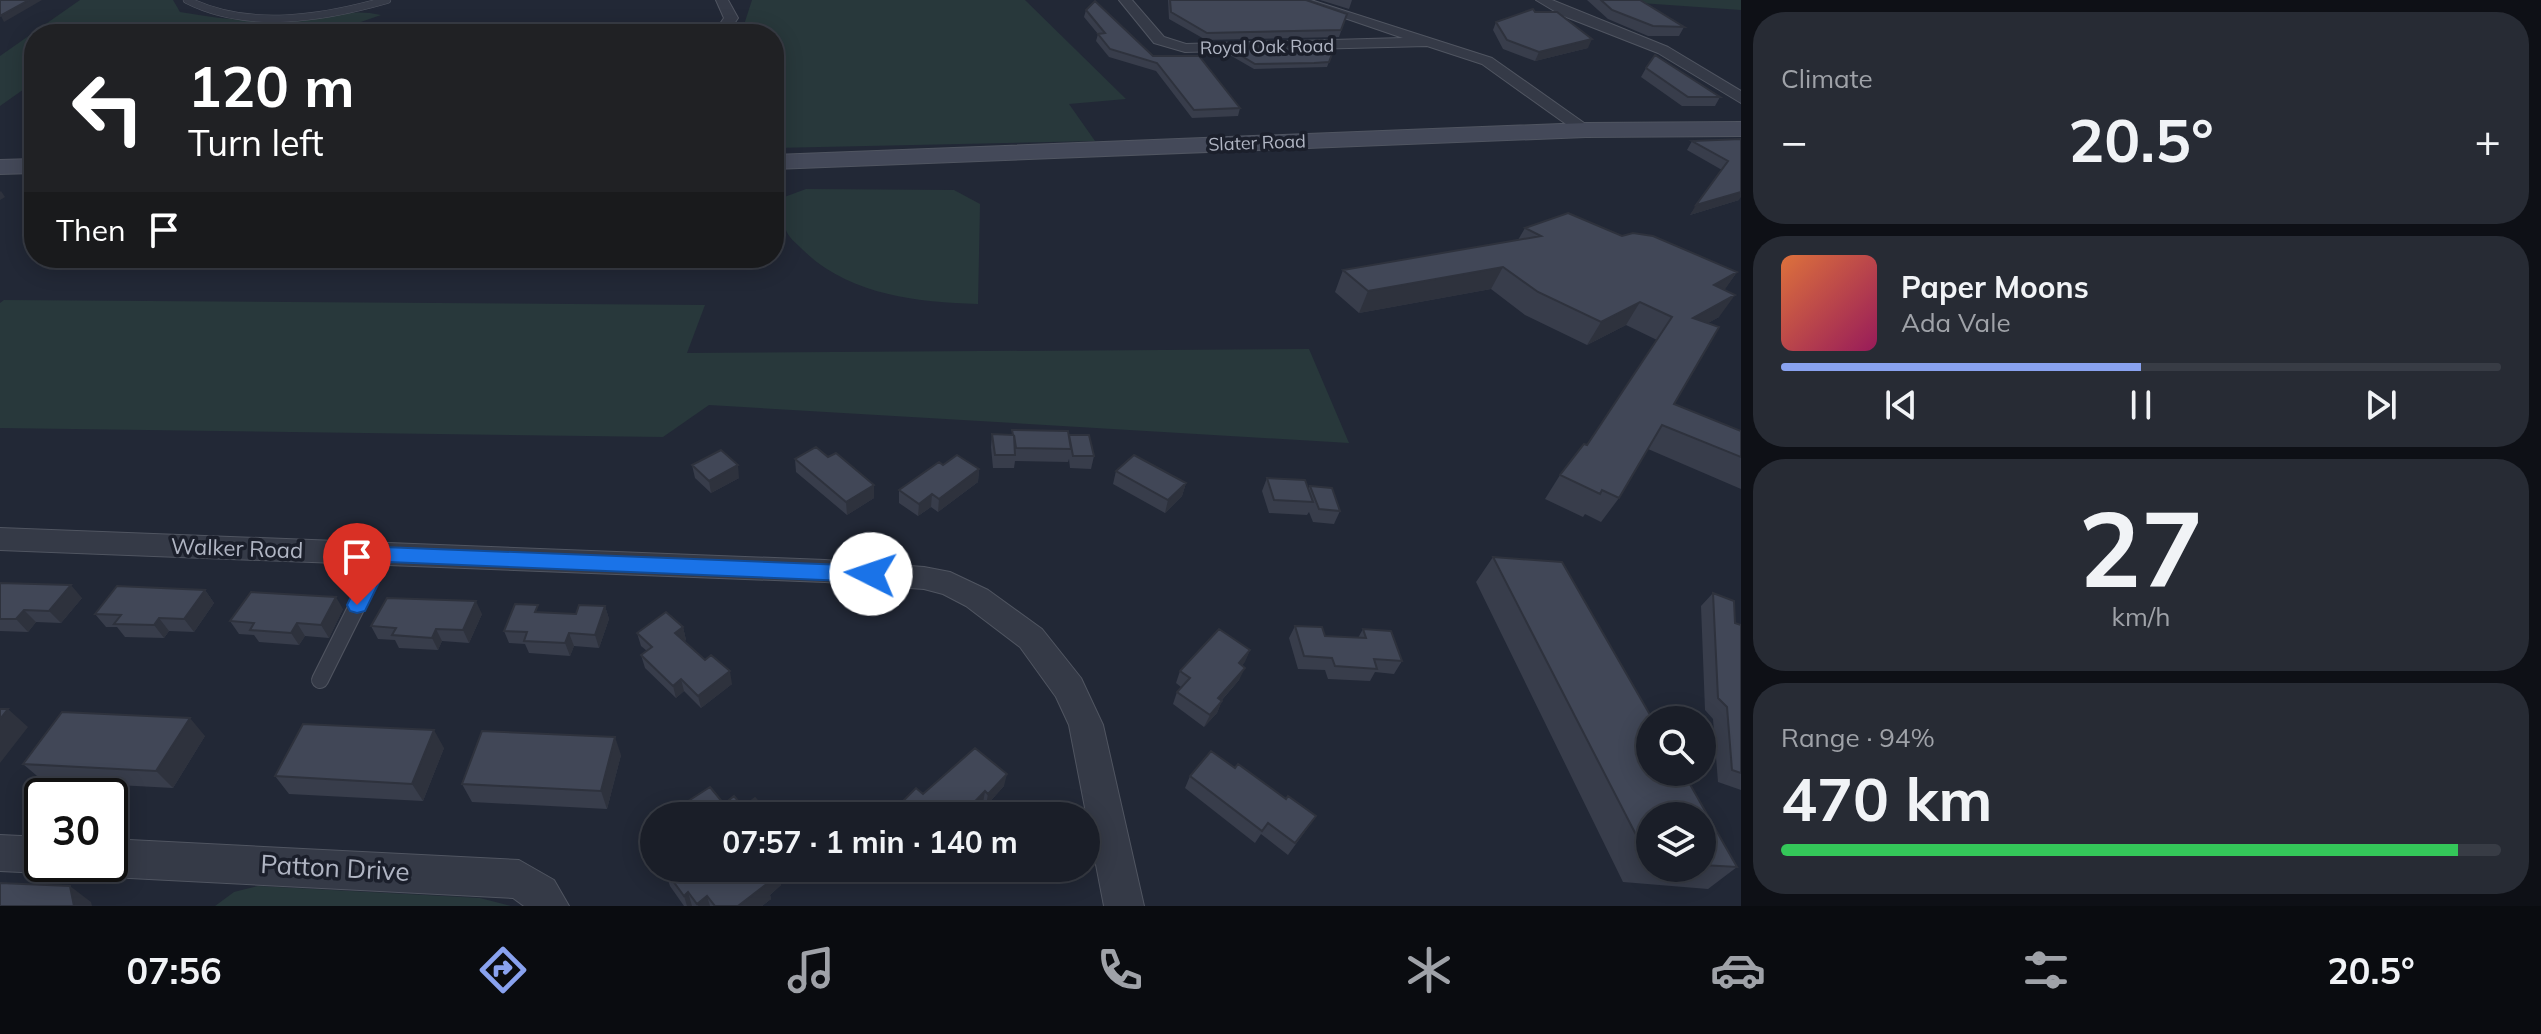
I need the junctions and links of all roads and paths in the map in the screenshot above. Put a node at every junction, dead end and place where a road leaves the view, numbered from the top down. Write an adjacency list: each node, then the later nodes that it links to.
1 (187, 0): 2 (lane)
2 (387, 0)
3 (722, 0): 7 (street)
4 (1125, 0): 8 (street, Royal Oak Road)
5 (1298, 0): 8 (street)
6 (1542, 0): 9 (street)
7 (727, 24)
8 (1430, 42): 11 (street)
9 (1741, 98)
10 (1741, 129): 11 (main road, Slater Road)
11 (1586, 130): 12 (main road, Slater Road)
12 (784, 162)
13 (24, 166): 14 (main road)
14 (0, 167)
15 (0, 539): 16 (street, Walker Road)
16 (383, 554): 17 (lane); 22 (street, Walker Road)
17 (320, 680)
18 (0, 853): 19 (street)
19 (24, 854)
20 (128, 859): 21 (street, Patton Drive)
21 (549, 906)
22 (1124, 906)

